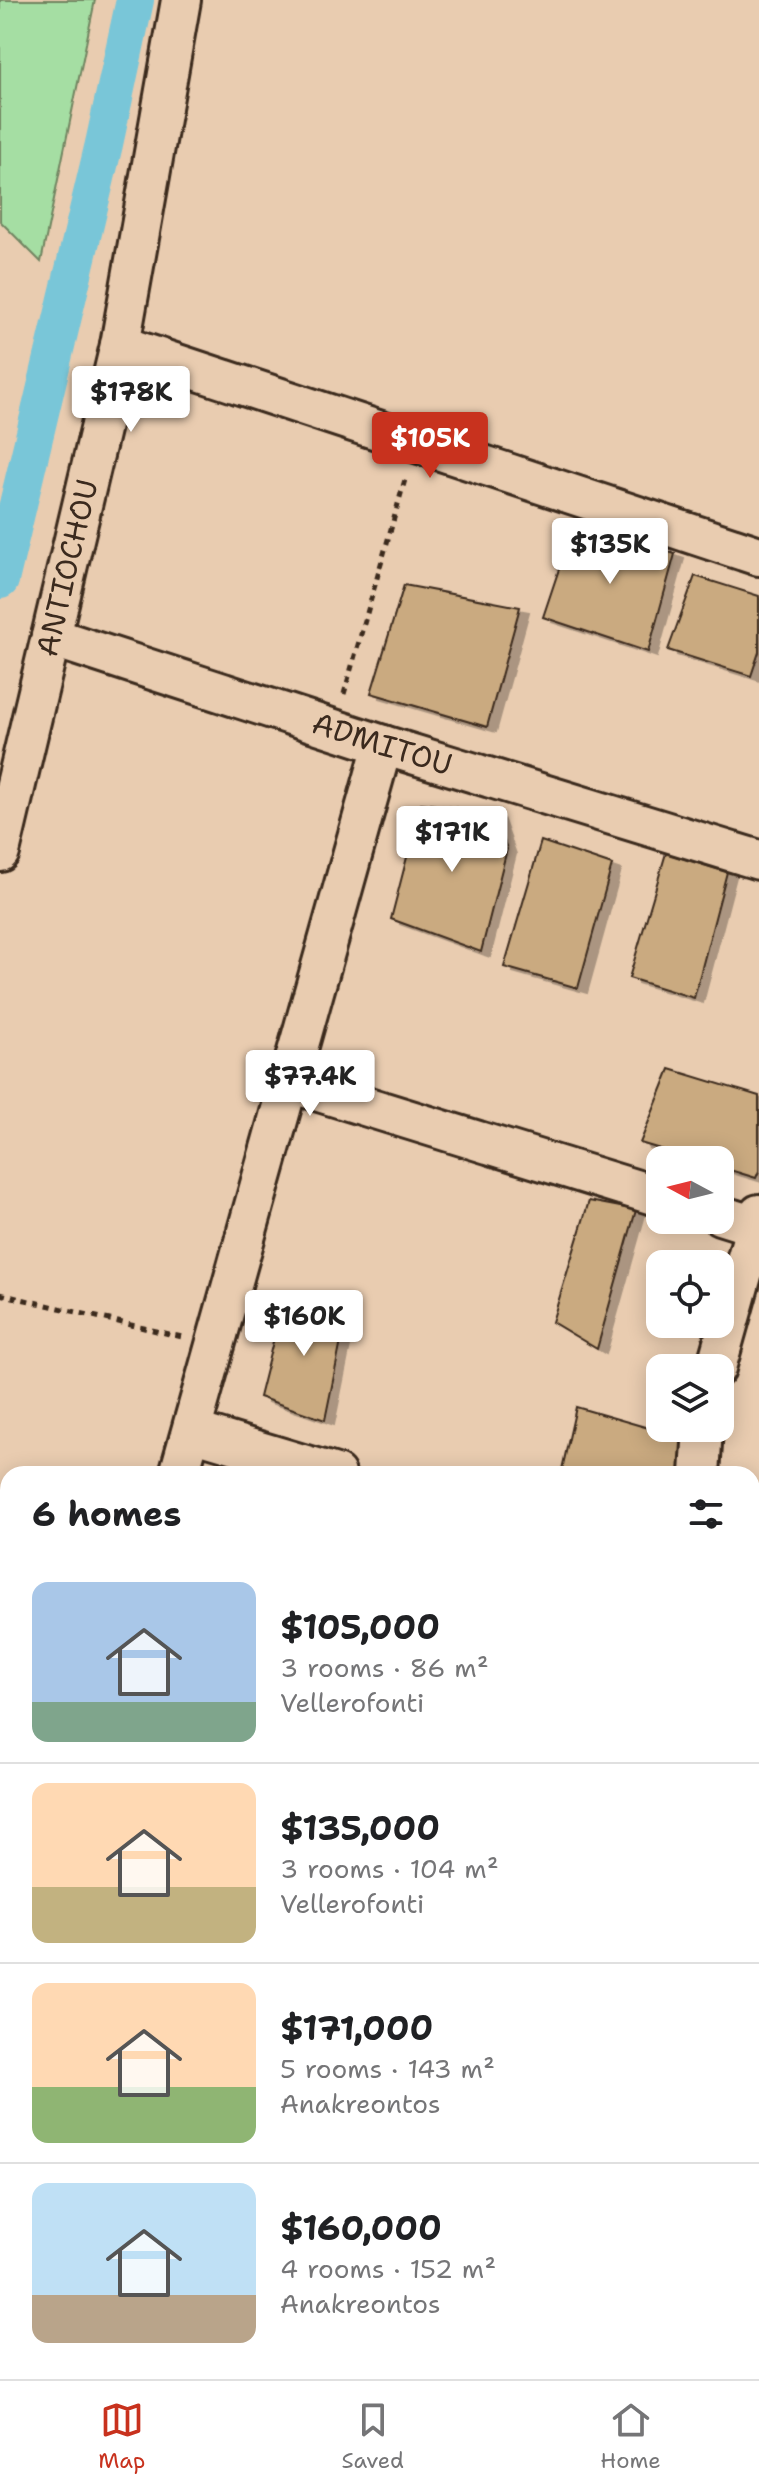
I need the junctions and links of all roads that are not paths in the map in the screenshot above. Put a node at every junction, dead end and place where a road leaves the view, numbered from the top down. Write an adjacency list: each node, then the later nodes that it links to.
1 (181, 0): 2 (street, ANTIOCHOU)
2 (120, 345): 3 (street); 4 (street, ANTIOCHOU)
3 (759, 556)
4 (51, 637): 5 (street, ADMITOU); 6 (street, ANTIOCHOU)
5 (383, 745): 7 (street, ADMITOU); 8 (street)
6 (0, 852)
7 (759, 860)
8 (287, 1082): 9 (street); 12 (street)
9 (646, 1193)
10 (745, 1218): 11 (street)
11 (719, 1354)
12 (192, 1431): 14 (street); 15 (street)
13 (702, 1442): 16 (street)
14 (181, 1466)
15 (309, 1466)
16 (701, 1466)

